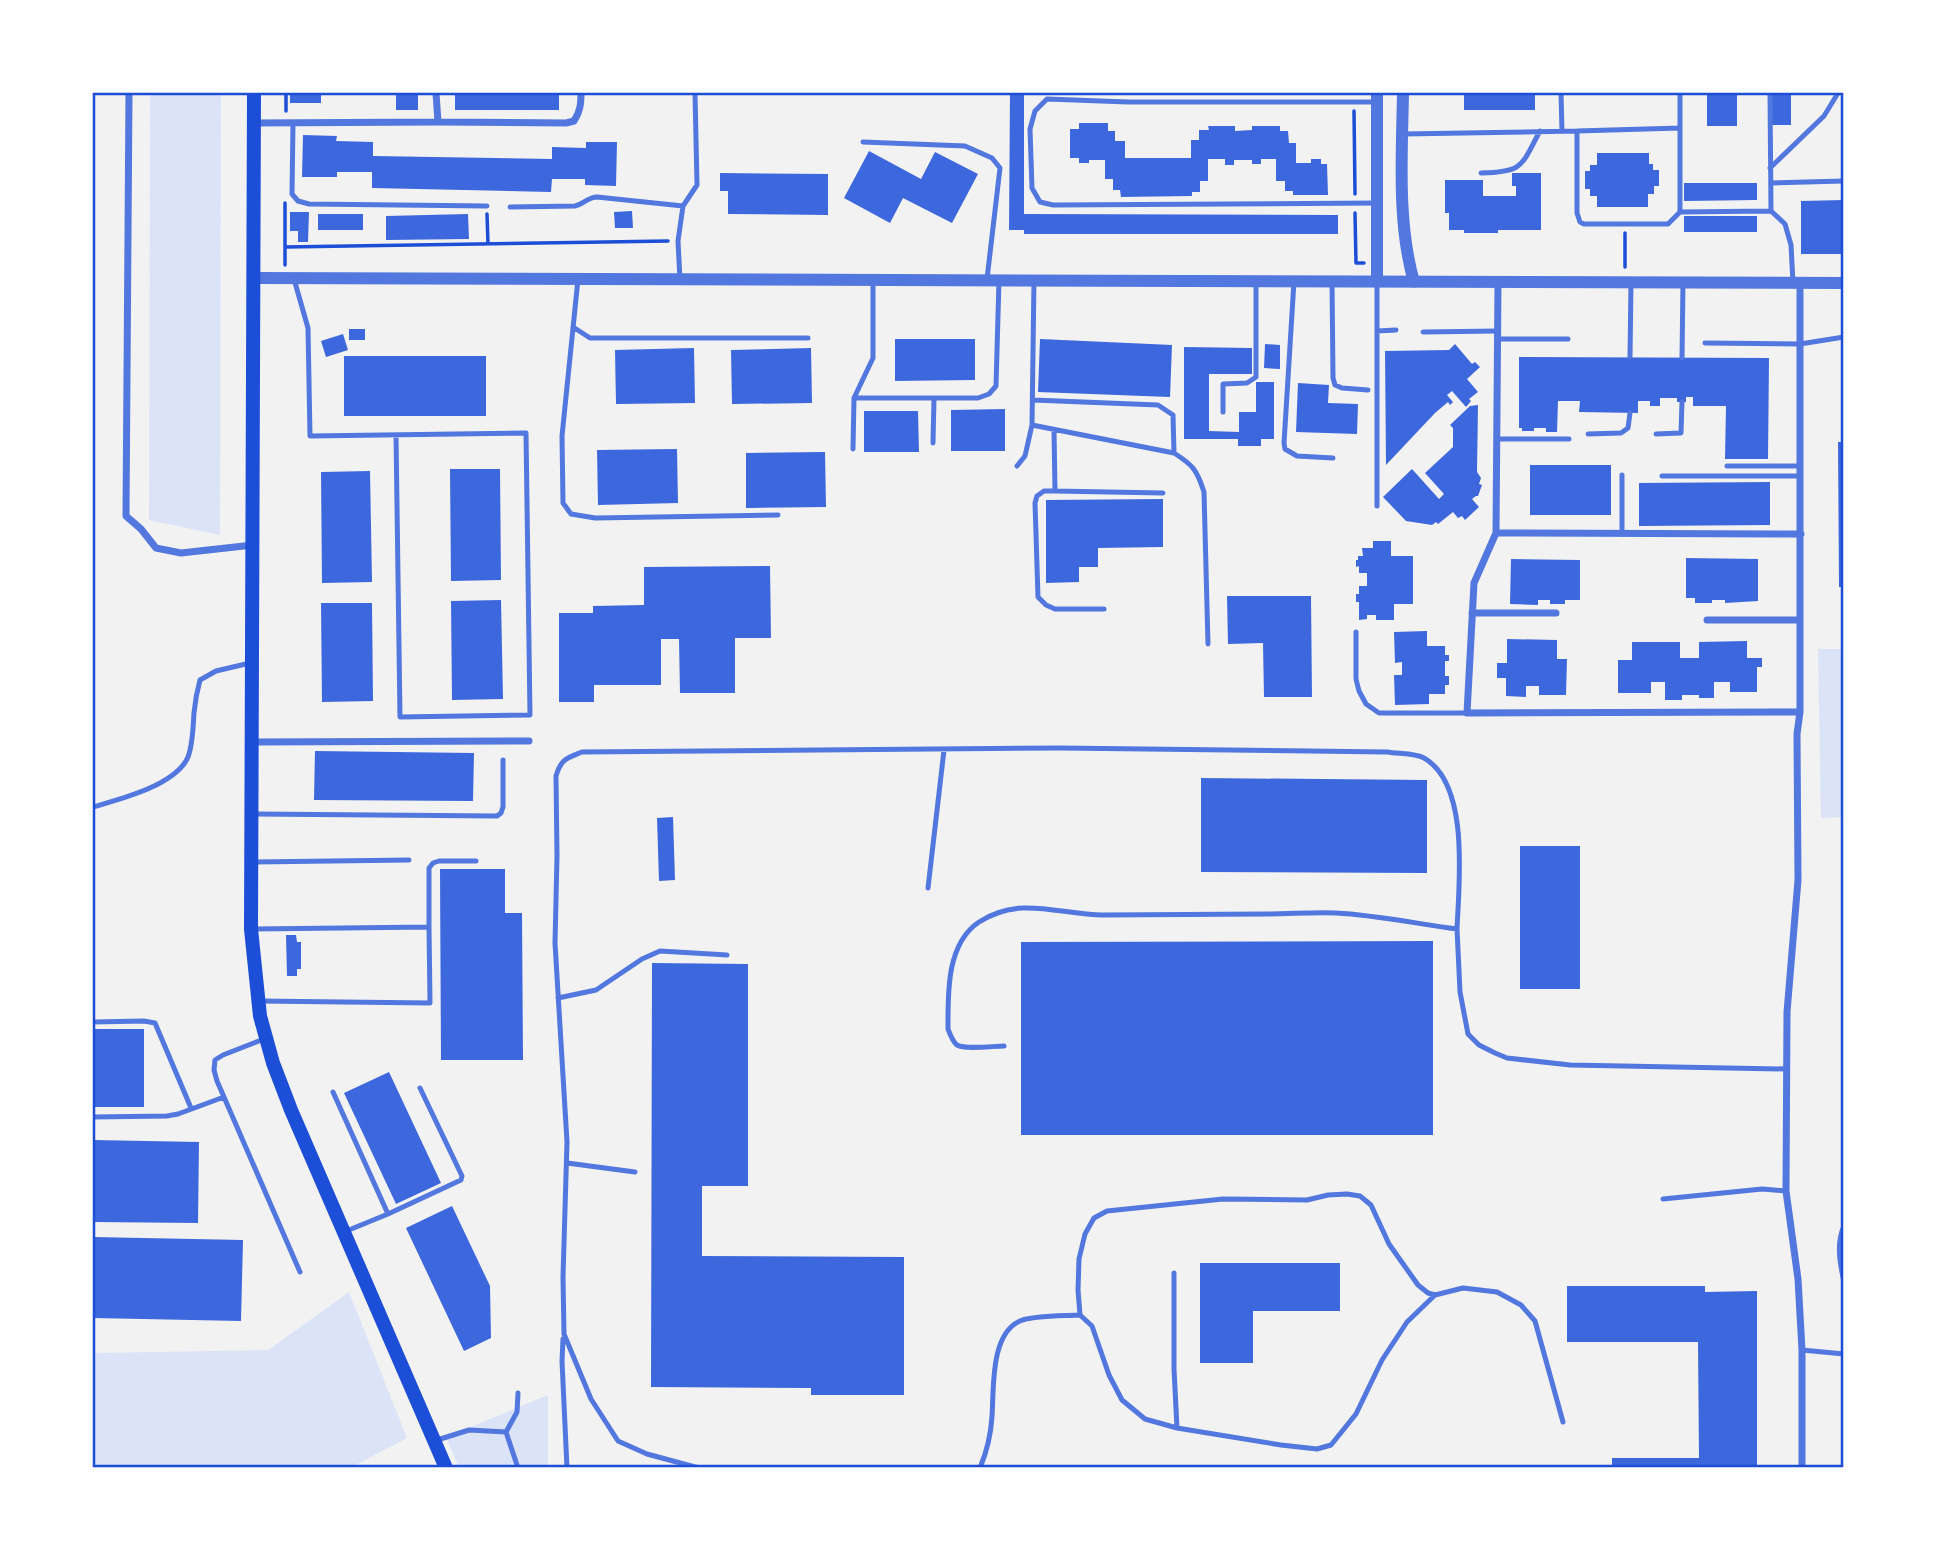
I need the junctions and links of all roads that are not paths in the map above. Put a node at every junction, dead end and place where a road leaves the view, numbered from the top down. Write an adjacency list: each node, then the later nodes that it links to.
1 (128, 93): 95 (street)
2 (254, 93): 17 (main road)
3 (436, 93): 16 (street)
4 (581, 93): 16 (street)
5 (695, 93): 32 (lane)
6 (1128, 93): 15 (lane)
7 (1272, 93): 14 (lane)
8 (1403, 93): 23 (street)
9 (1561, 93): 21 (lane)
10 (1679, 93): 19 (lane)
11 (1770, 93): 25 (lane)
12 (1838, 93): 25 (lane)
13 (1377, 97): 14 (lane); 29 (street)
14 (1272, 101): 15 (lane)
15 (1128, 102): 29 (lane)
16 (438, 122): 18 (street)
17 (254, 123): 18 (street); 35 (main road)
18 (293, 123): 30 (lane)
19 (1680, 128): 22 (lane); 34 (lane)
20 (1539, 131): 21 (lane); 23 (lane); 26 (lane)
21 (1562, 131): 22 (lane)
22 (1577, 131): 34 (lane)
23 (1403, 134): 46 (street)
24 (863, 142): 40 (lane)
25 (1770, 168): 28 (lane)
26 (1481, 173)
27 (1844, 181): 28 (lane)
28 (1771, 183): 33 (lane)
29 (1377, 203): 45 (street)
30 (487, 206)
31 (510, 206): 32 (lane)
32 (683, 206): 38 (lane)
33 (1771, 211): 34 (lane); 50 (lane)
34 (1680, 212)
35 (253, 278): 36 (street); 95 (main road)
36 (293, 278): 37 (street); 75 (lane)
37 (578, 279): 38 (street); 52 (lane)
38 (680, 280): 39 (street)
39 (873, 280): 40 (street); 65 (lane)
40 (993, 280): 41 (street); 66 (lane)
41 (1034, 281): 42 (street); 67 (lane)
42 (1256, 281): 43 (street); 69 (lane)
43 (1294, 281): 44 (street); 81 (lane)
44 (1332, 281): 45 (street); 64 (lane)
45 (1377, 282): 46 (street); 54 (lane)
46 (1414, 282): 47 (street)
47 (1498, 282): 48 (street); 56 (street)
48 (1631, 282): 49 (street); 62 (lane)
49 (1683, 282): 50 (street); 63 (lane)
50 (1797, 283): 51 (street); 61 (street)
51 (1844, 283)
52 (573, 327): 58 (lane); 91 (lane)
53 (1396, 330): 54 (lane)
54 (1377, 331): 90 (lane)
55 (1423, 332): 56 (lane)
56 (1497, 335): 59 (lane); 76 (street)
57 (1844, 337): 61 (lane)
58 (808, 338)
59 (1568, 339)
60 (1706, 342): 61 (lane)
61 (1800, 344): 84 (street)
62 (1630, 357)
63 (1682, 358)
64 (1368, 390)
65 (854, 398): 66 (lane); 79 (lane)
66 (934, 398): 78 (lane)
67 (1033, 400): 71 (lane); 80 (lane)
68 (1682, 402): 74 (lane)
69 (1223, 412)
70 (1630, 413): 73 (lane)
71 (1032, 425): 72 (lane); 82 (lane)
72 (1054, 430): 80 (lane); 88 (lane)
73 (1588, 434)
74 (1656, 434)
75 (396, 435): 75 (lane)
76 (1497, 439): 77 (lane); 92 (street)
77 (1569, 439)
78 (933, 443)
79 (853, 449)
80 (1174, 453): 102 (lane)
81 (1333, 458)
82 (1017, 466)
83 (1727, 466): 84 (lane)
84 (1800, 466): 87 (street)
85 (1622, 475): 93 (lane)
86 (1662, 476): 87 (lane)
87 (1800, 476): 94 (street)
88 (1055, 491): 89 (lane); 96 (lane)
89 (1163, 493)
90 (1377, 506)
91 (778, 515)
92 (1496, 533): 93 (street); 97 (street)
93 (1622, 534): 94 (street)
94 (1801, 534): 100 (street)
95 (253, 545): 103 (main road)
96 (1104, 610)
97 (1472, 613): 98 (street); 105 (street)
98 (1556, 613)
99 (1707, 620): 100 (street)
100 (1800, 620): 104 (street)
101 (1356, 632): 105 (lane)
102 (1208, 644)
103 (253, 663): 107 (main road); 110 (lane)
104 (1800, 712): 105 (street); 125 (street)
105 (1467, 713)
106 (529, 741): 107 (street)
107 (253, 742): 111 (main road)
108 (944, 750): 115 (lane); 118 (lane); 120 (lane)
109 (503, 760): 111 (lane)
110 (93, 807)
111 (253, 814): 114 (main road)
112 (409, 860): 114 (lane)
113 (476, 861): 116 (lane)
114 (252, 862): 117 (main road)
115 (928, 888)
116 (429, 927): 117 (lane); 121 (lane)
117 (251, 929): 121 (main road)
118 (1457, 929): 124 (lane); 125 (lane)
119 (727, 955): 120 (lane)
120 (558, 998): 131 (lane)
121 (259, 1001): 123 (main road)
122 (93, 1022): 129 (lane)
123 (267, 1038): 128 (lane); 137 (main road)
124 (1004, 1046)
125 (1786, 1069): 133 (street)
126 (421, 1088): 135 (lane)
127 (333, 1092): 135 (lane)
128 (224, 1097): 129 (lane); 138 (lane)
129 (191, 1108): 130 (lane)
130 (93, 1117)
131 (567, 1163): 132 (lane); 143 (lane)
132 (635, 1172)
133 (1786, 1191): 134 (lane); 144 (street)
134 (1663, 1199)
135 (388, 1214): 137 (lane)
136 (1844, 1226): 140 (lane)
137 (344, 1232): 150 (main road)
138 (300, 1272)
139 (1174, 1273): 148 (lane)
140 (1844, 1282)
141 (1435, 1295): 142 (lane); 147 (lane); 148 (lane)
142 (1080, 1315): 148 (lane); 155 (lane)
143 (564, 1334): 153 (lane); 154 (lane)
144 (1802, 1350): 145 (lane); 156 (street)
145 (1844, 1354)
146 (518, 1393): 149 (lane)
147 (1563, 1422)
148 (1177, 1428)
149 (506, 1432): 150 (lane); 152 (lane)
150 (435, 1441): 151 (main road)
151 (446, 1468)
152 (518, 1468)
153 (567, 1468)
154 (699, 1468)
155 (980, 1468)
156 (1802, 1468)

